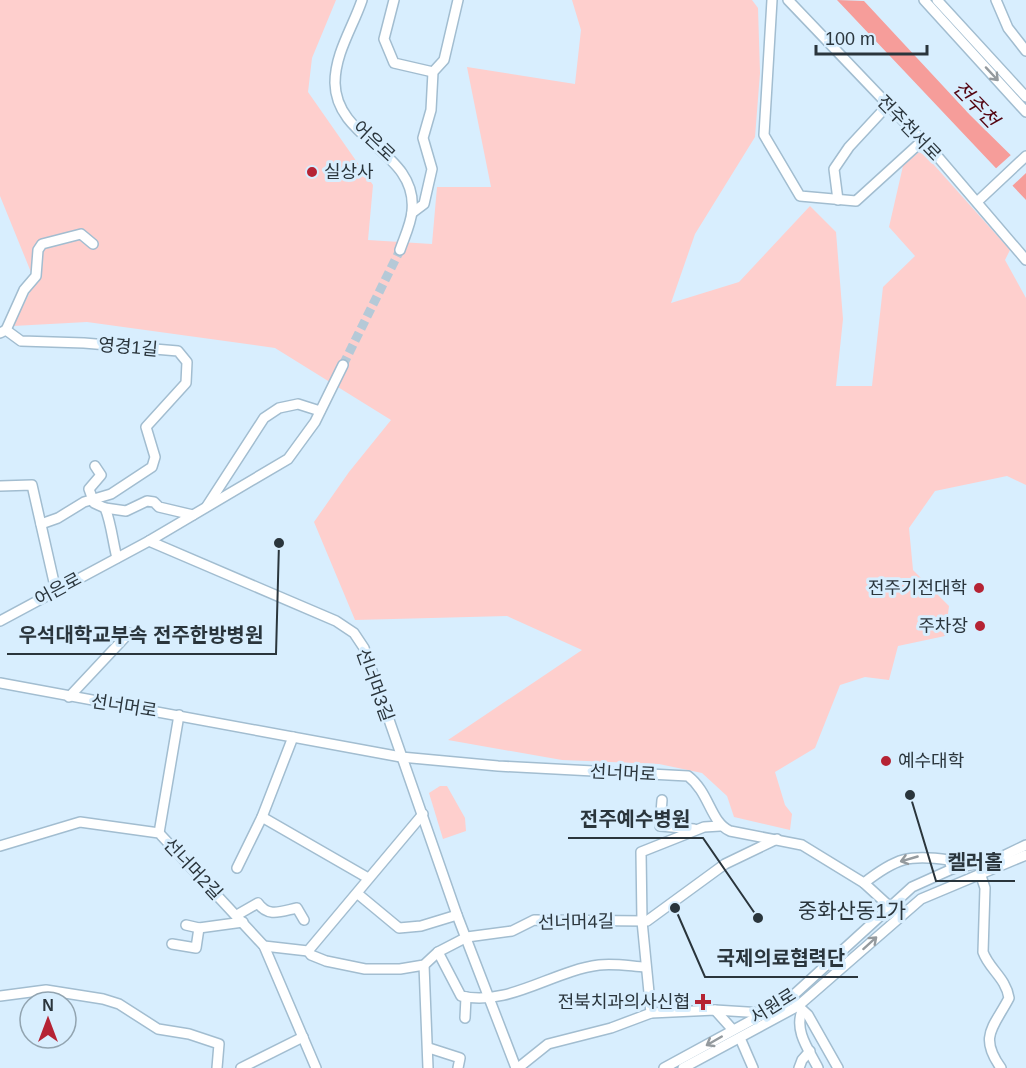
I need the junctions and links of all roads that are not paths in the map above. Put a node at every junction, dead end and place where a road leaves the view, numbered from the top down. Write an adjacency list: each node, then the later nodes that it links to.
1 (362, 0): 18 (street, 어은로)
2 (394, 0): 10 (street)
3 (458, 0): 10 (street)
4 (772, 0): 17 (street)
5 (788, 0): 12 (street, 전주천서로)
6 (924, 0): 13 (street, one-way to 13)
7 (937, 0): 11 (street)
8 (996, 0): 9 (street)
9 (1026, 51)
10 (433, 72): 18 (street)
11 (1026, 97)
12 (887, 106): 14 (street, 전주천서로); 17 (street)
13 (1026, 112)
14 (922, 141): 16 (street, 전주천서로); 17 (street)
15 (1026, 156): 16 (street)
16 (980, 199): 21 (street, 전주천서로)
17 (838, 200)
18 (412, 213): 20 (street, 어은로)
19 (93, 244): 22 (street)
20 (400, 250)
21 (1026, 260)
22 (3, 331): 27 (street, 영경1길)
23 (343, 365): 24 (street, 어은로)
24 (321, 411): 29 (street, 어은로); 29 (street, 어은로)
25 (94, 466): 27 (street)
26 (0, 486): 31 (street)
27 (93, 499): 28 (street); 31 (street, 영경1길)
28 (105, 508): 30 (street); 33 (street)
29 (205, 508): 30 (street, 어은로)
30 (193, 515): 32 (street, 어은로)
31 (41, 524): 34 (street)
32 (149, 541): 33 (street, 어은로); 41 (street, 선너머3길)
33 (117, 558): 34 (street, 어은로)
34 (56, 591): 35 (street, 어은로)
35 (0, 621)
36 (129, 633): 38 (street, 선너머로)
37 (0, 683): 38 (street, 선너머로)
38 (69, 697): 39 (street, 선너머로)
39 (179, 715): 40 (street, 선너머로); 47 (street, 선너머로)
40 (293, 737): 41 (street, 선너머로); 44 (street)
41 (401, 756): 43 (street, 선너머3길); 45 (street, 선너머로)
42 (662, 800): 46 (street)
43 (423, 814): 55 (street); 59 (street, 선너머3길)
44 (261, 817): 52 (street); 55 (street)
45 (720, 826): 46 (street); 48 (street)
46 (697, 830): 63 (street)
47 (159, 833): 50 (street, 선너머2길); 61 (street, 선너머2길)
48 (777, 839): 56 (street); 63 (street, 선너머4길)
49 (1026, 845): 53 (street, 서원로)
50 (0, 846)
51 (1026, 855): 54 (street, 서원로)
52 (237, 868)
53 (952, 869): 56 (street, one-way to 56); 58 (street, 서원로)
54 (980, 873): 60 (street, 서원로); 99 (street)
55 (368, 878): 57 (street)
56 (864, 883): 58 (street)
57 (358, 894): 59 (street); 69 (street)
58 (888, 905): 60 (street); 74 (street, 서원로)
59 (457, 915): 66 (street, 선너머3길)
60 (900, 916): 77 (street, 서원로, one-way to 60)
61 (240, 919): 62 (street); 65 (street); 68 (street, 선너머2길)
62 (304, 920)
63 (642, 921): 66 (street, 선너머4길); 72 (street)
64 (186, 925): 65 (street)
65 (199, 928): 67 (street)
66 (467, 937): 70 (street); 76 (street, 선너머3길)
67 (172, 944)
68 (264, 946): 69 (street); 83 (street, 선너머2길)
69 (308, 951): 71 (street)
70 (438, 952): 71 (street); 75 (street)
71 (424, 964): 85 (street)
72 (645, 967): 76 (street); 79 (street)
73 (0, 996): 87 (street)
74 (791, 997): 77 (street); 80 (street, 서원로)
75 (466, 998): 76 (street); 81 (street)
76 (490, 1000): 92 (street, 선너머3길)
77 (800, 1009): 80 (street, 서원로); 86 (street); 98 (street)
78 (715, 1010): 79 (street); 80 (street); 82 (street)
79 (651, 1013): 92 (street, 선너머3길)
80 (765, 1017): 82 (street, 서원로); 84 (street, 서원로)
81 (465, 1018)
82 (733, 1030): 93 (street, 서원로, one-way to 93)
83 (303, 1037): 88 (street); 89 (street, 선너머2길)
84 (740, 1038): 94 (street, 서원로); 95 (street)
85 (429, 1048): 90 (street); 91 (street)
86 (810, 1051): 96 (street); 97 (street)
87 (217, 1068)
88 (241, 1068)
89 (316, 1068)
90 (428, 1068)
91 (458, 1068)
92 (517, 1068)
93 (664, 1068)
94 (683, 1068)
95 (753, 1068)
96 (799, 1068)
97 (818, 1068)
98 (838, 1068)
99 (1000, 1068)

